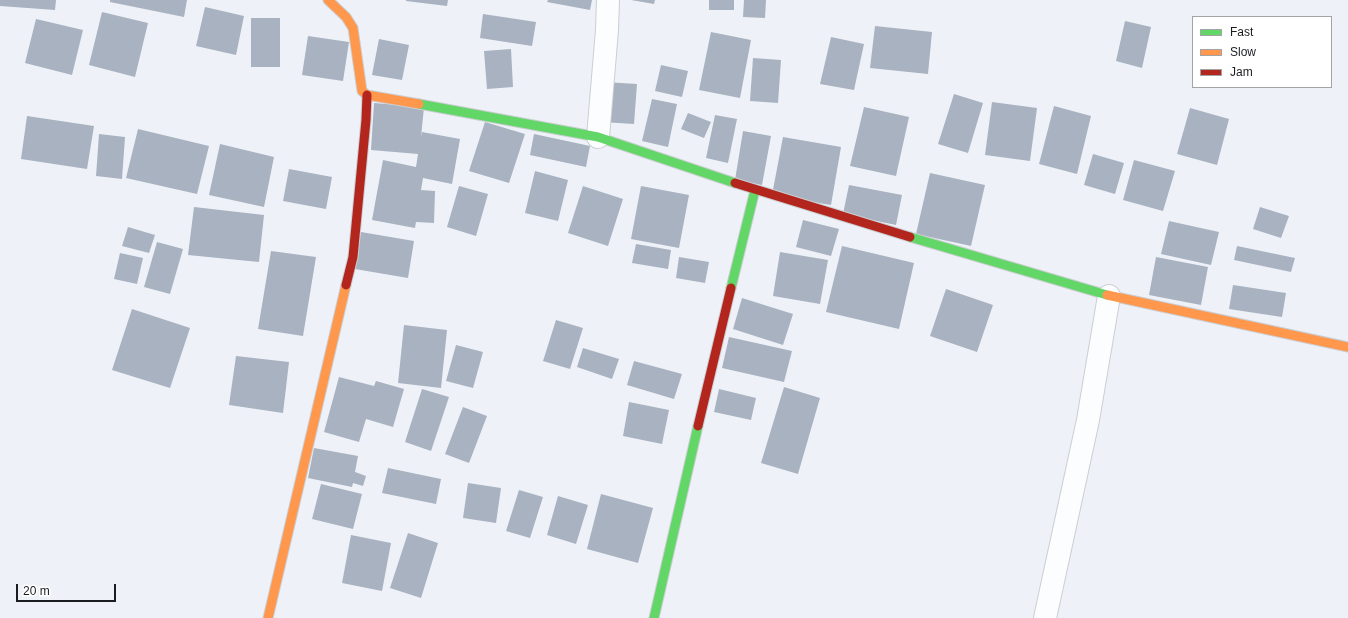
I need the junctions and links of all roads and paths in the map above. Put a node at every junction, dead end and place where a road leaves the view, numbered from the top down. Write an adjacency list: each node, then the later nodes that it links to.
1 (328, 0): 3 (street)
2 (608, 0): 4 (street)
3 (367, 95): 4 (street); 8 (street)
4 (598, 137): 5 (street)
5 (755, 190): 6 (street); 9 (street)
6 (1110, 296): 7 (street); 10 (street)
7 (1348, 347)
8 (268, 618)
9 (654, 618)
10 (1046, 618)

